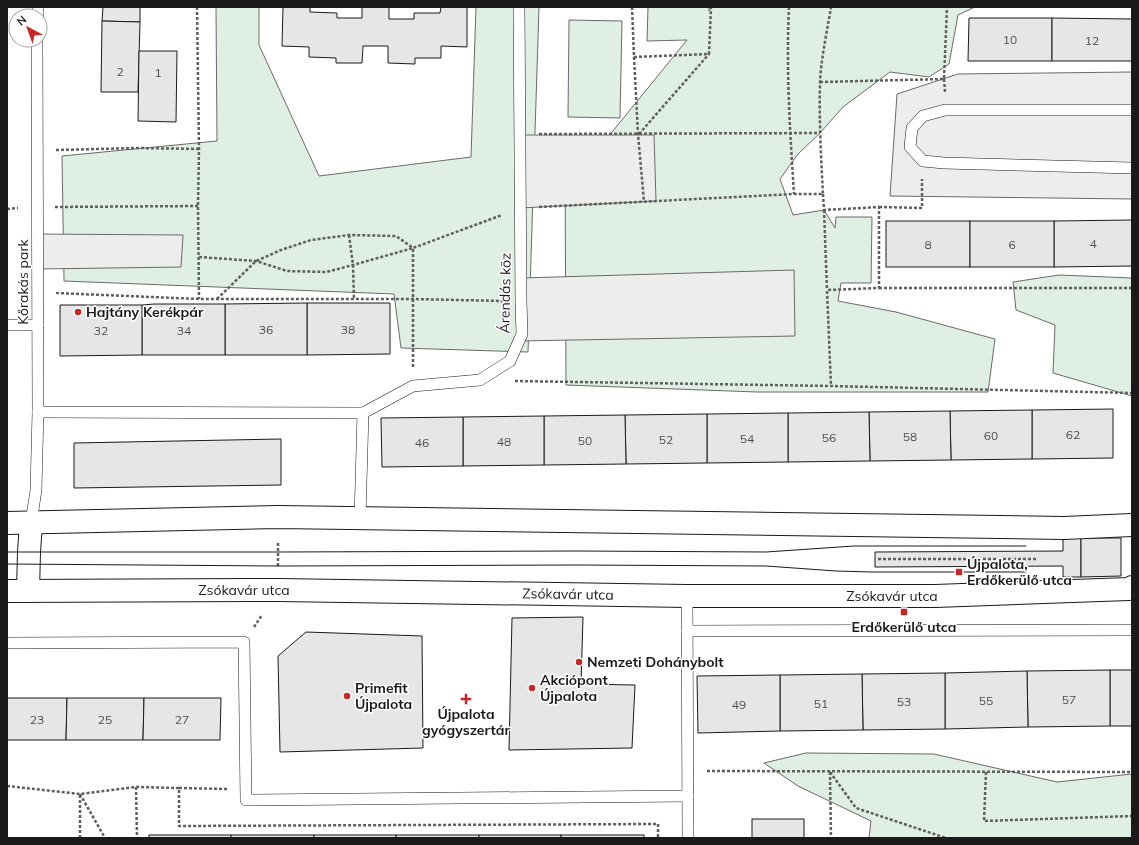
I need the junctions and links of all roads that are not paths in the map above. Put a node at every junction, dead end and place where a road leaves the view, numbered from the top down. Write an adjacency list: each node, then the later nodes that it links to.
1 (519, 7): 8 (lane, Árendás köz)
2 (38, 48): 6 (lane, Kőrakás park)
3 (1132, 110): 4 (lane)
4 (1132, 168)
5 (7, 325): 6 (lane)
6 (38, 325): 7 (lane, Kőrakás park)
7 (38, 412): 8 (lane); 11 (lane, Kőrakás park)
8 (363, 413): 9 (lane)
9 (360, 518): 11 (street); 12 (street)
10 (7, 523): 11 (street)
11 (31, 523): 15 (street)
12 (1130, 527)
13 (1131, 587): 16 (street, Zsókavár utca)
14 (7, 591): 15 (street, Zsókavár utca)
15 (28, 591): 16 (street, Zsókavár utca)
16 (687, 596): 18 (lane)
17 (1132, 630): 18 (lane)
18 (687, 631): 20 (lane)
19 (7, 643): 20 (lane)
20 (688, 796): 21 (lane)
21 (688, 838)

